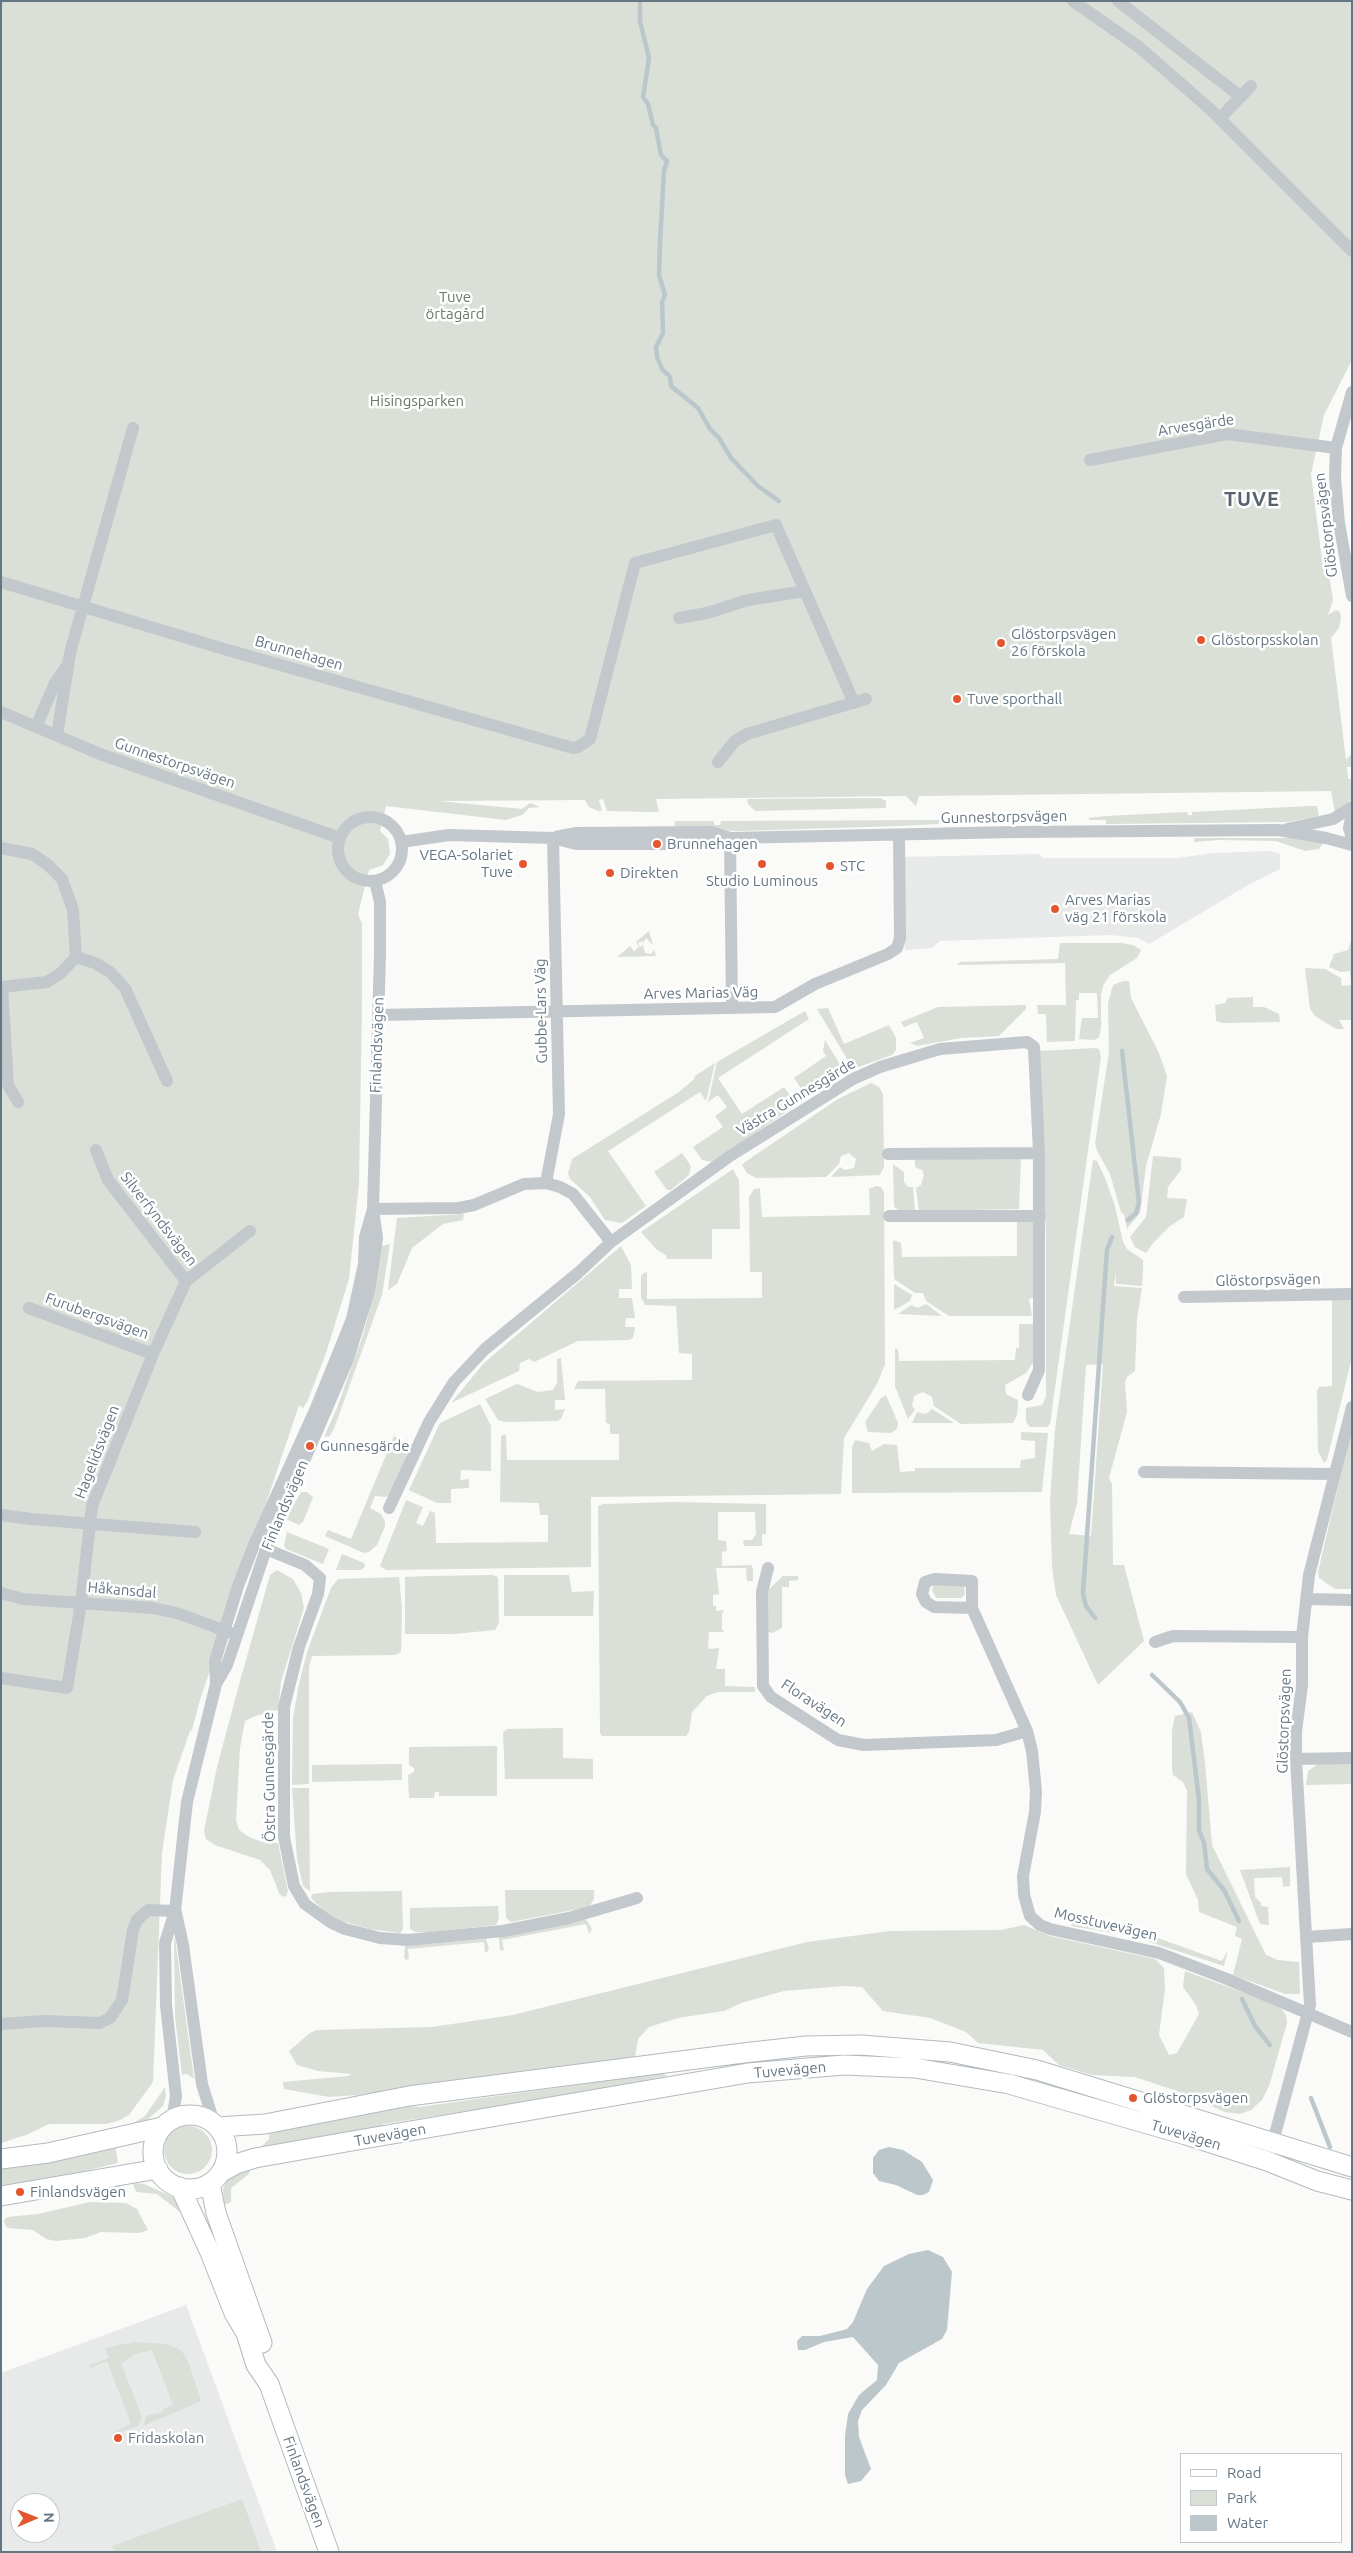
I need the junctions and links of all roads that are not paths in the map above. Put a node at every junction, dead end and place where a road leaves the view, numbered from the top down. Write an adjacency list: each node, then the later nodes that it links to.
1 (1073, 1): 5 (street)
2 (1118, 1): 4 (street)
3 (1251, 86): 4 (street)
4 (1241, 97): 5 (street)
5 (1220, 118): 6 (street)
6 (1352, 251)
7 (1352, 392): 9 (street, Glöstorpsvägen)
8 (133, 428): 14 (street)
9 (1336, 448): 10 (street, Arvesgärde); 13 (street, Glöstorpsvägen)
10 (1090, 460)
11 (1, 582): 14 (street, Brunnehagen)
12 (805, 591): 14 (street, Brunnehagen); 15 (street); 20 (street)
13 (1352, 596)
14 (82, 606): 16 (street)
15 (679, 618)
16 (66, 667): 18 (street); 19 (street)
17 (1, 712): 18 (street, Gunnestorpsvägen)
18 (36, 727): 19 (street, Gunnestorpsvägen)
19 (57, 736): 25 (street, Gunnestorpsvägen)
20 (718, 762)
21 (1352, 807): 23 (street, Gunnestorpsvägen)
22 (1352, 812): 28 (street)
23 (1278, 830): 24 (street, Gunnestorpsvägen); 30 (street, Gunnestorpsvägen)
24 (899, 835): 27 (street, Gunnestorpsvägen); 35 (street, Arves Marias Väg)
25 (340, 838): 29 (street); 32 (street)
26 (553, 838): 27 (street, Gunnestorpsvägen); 29 (street, Gunnestorpsvägen); 36 (street, Gubbe-Lars Väg)
27 (730, 838): 35 (street)
28 (1352, 838)
29 (401, 842): 32 (street)
30 (1352, 845)
31 (1, 848): 33 (street)
32 (375, 881): 37 (street, Finlandsvägen)
33 (76, 958): 34 (street); 38 (street)
34 (1, 987): 39 (street)
35 (732, 1008): 36 (street, Arves Marias Väg)
36 (557, 1012): 37 (street, Arves Marias Väg); 43 (street, Gubbe-Lars Väg)
37 (378, 1015): 44 (street, Finlandsvägen)
38 (167, 1082)
39 (18, 1102)
40 (96, 1150): 49 (street, Silverfyndsvägen)
41 (1039, 1153): 42 (street); 46 (street, Västra Gunnesgärde); 48 (street, Västra Gunnesgärde)
42 (888, 1154)
43 (546, 1183): 44 (street); 48 (street)
44 (373, 1209): 62 (street, Finlandsvägen); 69 (street, Finlandsvägen)
45 (890, 1216): 46 (street)
46 (1040, 1216): 54 (street, Västra Gunnesgärde)
47 (250, 1231): 49 (street, Hagelidsvägen)
48 (611, 1242): 58 (street, Västra Gunnesgärde)
49 (186, 1280): 53 (street, Hagelidsvägen)
50 (1352, 1294): 51 (street, Glöstorpsvägen)
51 (1184, 1297)
52 (29, 1308): 53 (street, Furubergsvägen)
53 (153, 1354): 60 (street, Hagelidsvägen)
54 (1028, 1394)
55 (1352, 1407): 57 (street, Glöstorpsvägen)
56 (1144, 1472): 57 (street)
57 (1334, 1474): 65 (street, Glöstorpsvägen)
58 (389, 1508)
59 (1, 1515): 60 (street)
60 (90, 1524): 61 (street); 67 (street, Hagelidsvägen)
61 (196, 1532)
62 (266, 1549): 70 (street, Finlandsvägen); 78 (street, Östra Gunnesgärde)
63 (768, 1568): 75 (street, Floravägen)
64 (1, 1593): 67 (street, Håkansdal)
65 (1307, 1599): 66 (street); 71 (street, Glöstorpsvägen)
66 (1352, 1600)
67 (81, 1603): 69 (street, Håkansdal); 73 (street, Hagelidsvägen)
68 (972, 1608): 75 (street, Mosstuvevägen)
69 (223, 1630): 70 (street, Håkansdal); 74 (street, Finlandsvägen)
70 (236, 1634): 74 (street, Finlandsvägen)
71 (1302, 1637): 72 (street); 77 (street, Glöstorpsvägen)
72 (1155, 1642)
73 (1, 1678)
74 (216, 1684): 79 (street, Finlandsvägen)
75 (1028, 1732): 82 (street, Mosstuvevägen)
76 (1352, 1758): 77 (street)
77 (1296, 1759): 81 (street, Glöstorpsvägen)
78 (638, 1898)
79 (175, 1910): 83 (street); 85 (street, Finlandsvägen); 86 (street, Finlandsvägen)
80 (1352, 1934): 81 (street)
81 (1306, 1937): 82 (street, Glöstorpsvägen)
82 (1308, 2014): 84 (street, Mosstuvevägen); 87 (street, Glöstorpsvägen)
83 (1, 2024)
84 (1352, 2032)
85 (167, 2123): 86 (main road, Tuvevägen); 88 (main road, Tuvevägen); 91 (main road)
86 (216, 2125): 87 (main road, Tuvevägen); 92 (main road)
87 (1273, 2142): 89 (street, Glöstorpsvägen); 90 (main road, Tuvevägen)
88 (1, 2160)
89 (1268, 2161): 92 (main road, Tuvevägen); 94 (main road, Tuvevägen)
90 (1352, 2167)
91 (158, 2169): 93 (main road); 95 (main road)
92 (215, 2178): 93 (main road, Tuvevägen); 96 (main road, Finlandsvägen)
93 (180, 2187): 96 (main road, Finlandsvägen)
94 (1352, 2190)
95 (1, 2196)
96 (269, 2384): 97 (main road, Finlandsvägen)
97 (329, 2552)

